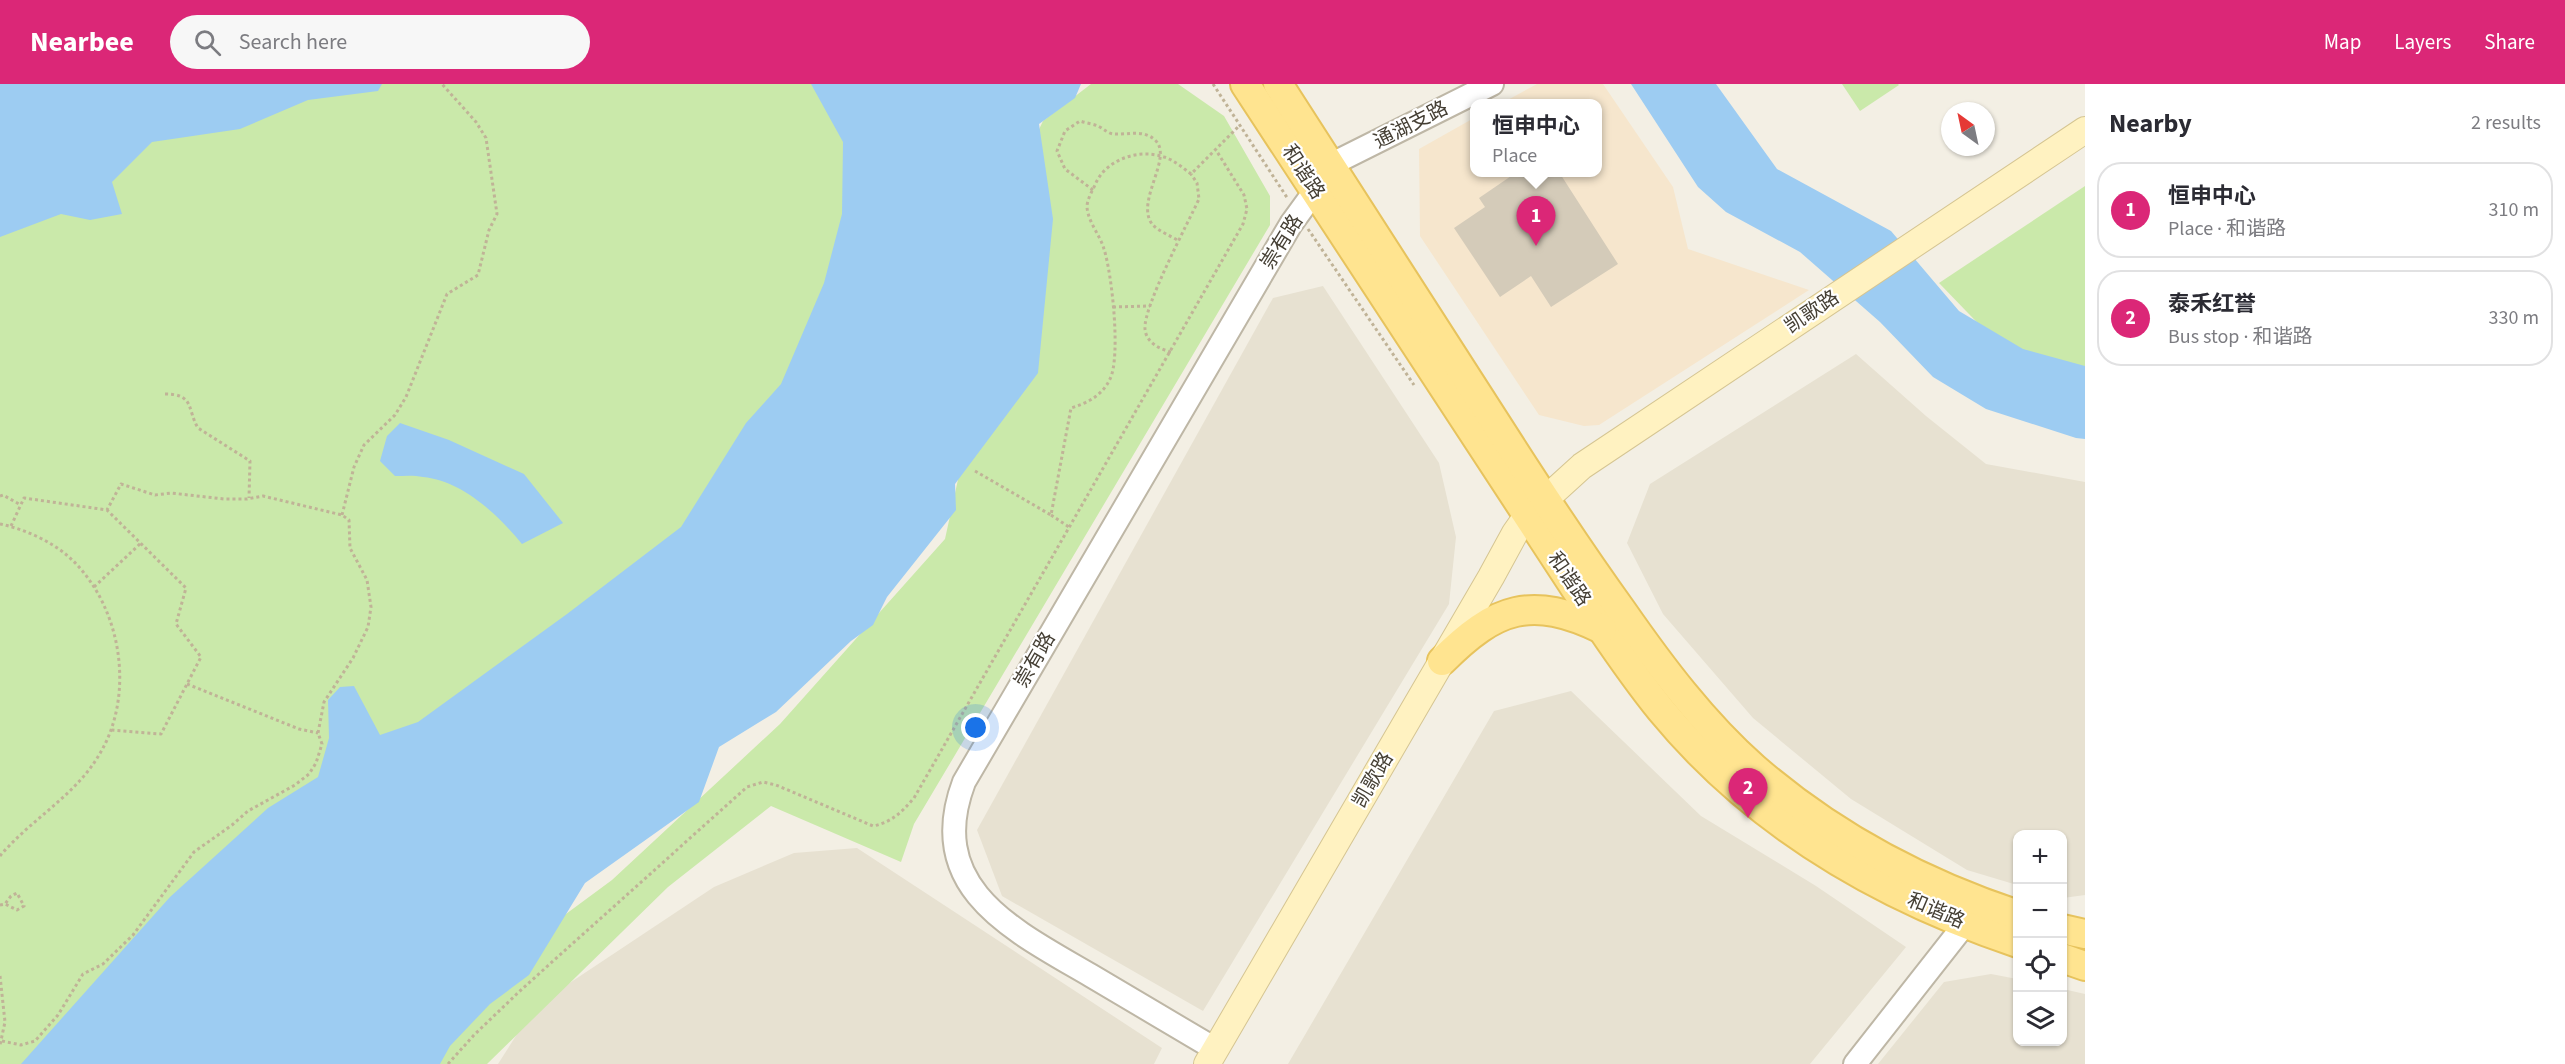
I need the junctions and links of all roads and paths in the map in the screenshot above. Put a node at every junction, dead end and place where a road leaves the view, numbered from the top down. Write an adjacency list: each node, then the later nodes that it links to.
1 (442, 84): 29 (path)
2 (1213, 84): 6 (path)
3 (1278, 84): 11 (main road, 和谐路)
4 (1492, 84): 11 (street, 通湖支路)
5 (1247, 87): 14 (main road, 和谐路)
6 (1240, 125): 8 (path); 15 (path)
7 (2085, 130): 17 (main road, 凯歌路)
8 (1216, 150): 12 (path); 20 (path)
9 (2085, 151): 17 (main road, 凯歌路)
10 (1159, 156): 12 (path); 13 (path); 13 (path); 16 (path)
11 (1327, 161): 27 (main road, 和谐路)
12 (1191, 174): 16 (path)
13 (1093, 190): 19 (path)
14 (1315, 191): 15 (street, 崇有路); 27 (main road, 和谐路)
15 (1298, 214): 21 (path); 52 (street, 崇有路)
16 (1179, 241): 18 (path)
17 (1925, 247): 27 (main road, 凯歌路)
18 (1151, 306): 19 (path); 20 (path)
19 (1113, 307): 30 (path)
20 (1171, 352): 33 (path)
21 (1417, 389)
22 (165, 394): 25 (path)
23 (975, 471): 30 (path)
24 (0, 496): 26 (path)
25 (249, 498): 28 (path); 29 (path)
26 (20, 505): 28 (path); 32 (path)
27 (1536, 509): 36 (main road, 和谐路); 37 (main road, 凯歌路); 44 (main road, 和谐路)
28 (107, 510): 34 (path)
29 (342, 515): 40 (path)
30 (1050, 515): 33 (path)
31 (0, 524): 32 (path)
32 (11, 526): 35 (path)
33 (1069, 528): 53 (path)
34 (141, 543): 35 (path); 38 (path)
35 (94, 587): 39 (path)
36 (1602, 629): 37 (main road); 45 (main road, 和谐路)
37 (1442, 661): 52 (main road, 凯歌路)
38 (187, 684): 39 (path); 40 (path)
39 (110, 730): 41 (path)
40 (318, 733): 51 (path)
41 (0, 856)
42 (5, 904): 42 (path); 43 (path)
43 (0, 905)
44 (2013, 913)
45 (1965, 924): 47 (main road, 和谐路); 54 (street)
46 (2071, 940): 48 (main road); 49 (main road)
47 (2013, 941)
48 (2085, 960)
49 (2085, 966)
50 (0, 976): 51 (path)
51 (1, 1043)
52 (1211, 1056)
53 (448, 1064)
54 (1855, 1064)

